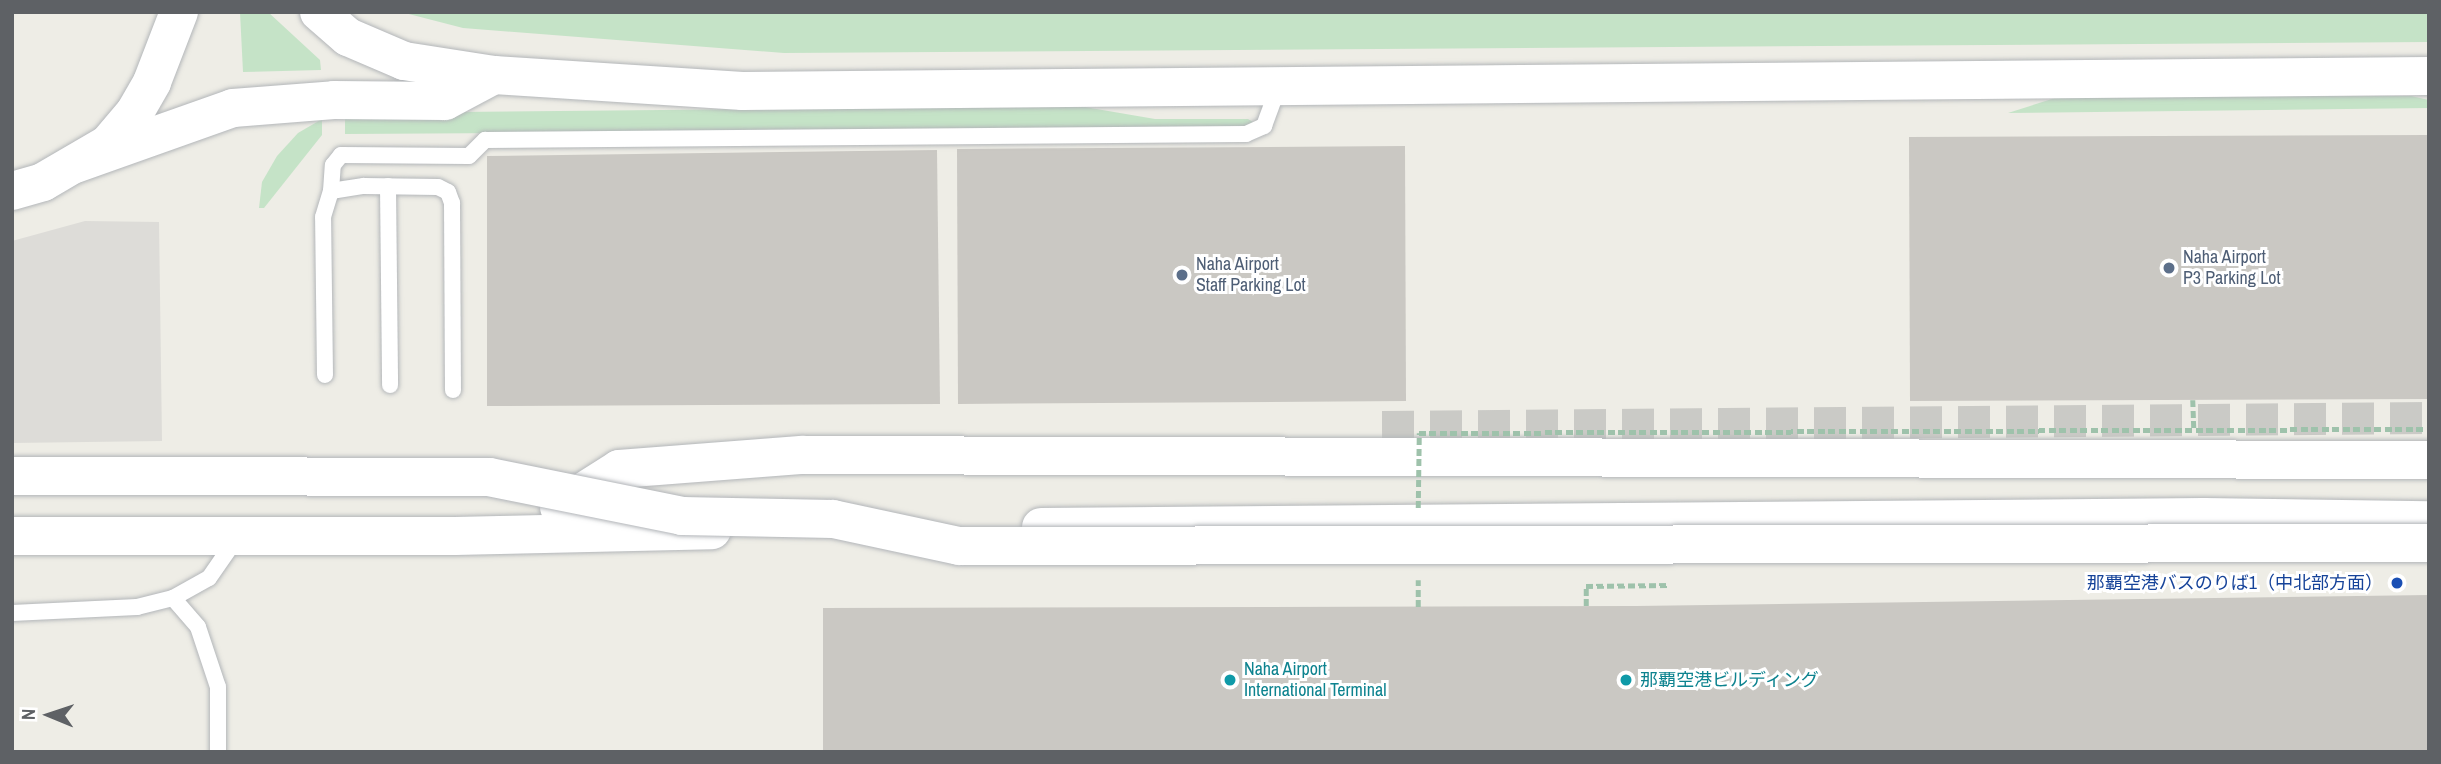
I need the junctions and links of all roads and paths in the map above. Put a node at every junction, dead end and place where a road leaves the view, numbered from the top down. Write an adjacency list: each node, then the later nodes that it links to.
1 (179, 12): 6 (street)
2 (319, 12): 3 (street)
3 (494, 75): 5 (street); 6 (street)
4 (2429, 76): 5 (street)
5 (1278, 88): 9 (lane)
6 (75, 164): 8 (street)
7 (388, 186): 9 (lane); 11 (lane); 12 (lane)
8 (12, 191)
9 (331, 191): 10 (lane)
10 (325, 375)
11 (390, 385)
12 (453, 390)
13 (2193, 400): 14 (path, bridge)
14 (2193, 429): 15 (path, bridge); 18 (path, bridge)
15 (2429, 429)
16 (2429, 460): 20 (street)
17 (12, 476): 23 (street, bridge)
18 (1418, 513)
19 (2429, 520): 20 (street)
20 (519, 533): 22 (street)
21 (12, 536): 22 (street)
22 (238, 537): 25 (lane)
23 (2429, 544)
24 (1418, 567): 26 (path, bridge)
25 (173, 598): 27 (lane); 28 (lane)
26 (1418, 607)
27 (12, 613)
28 (218, 752)

